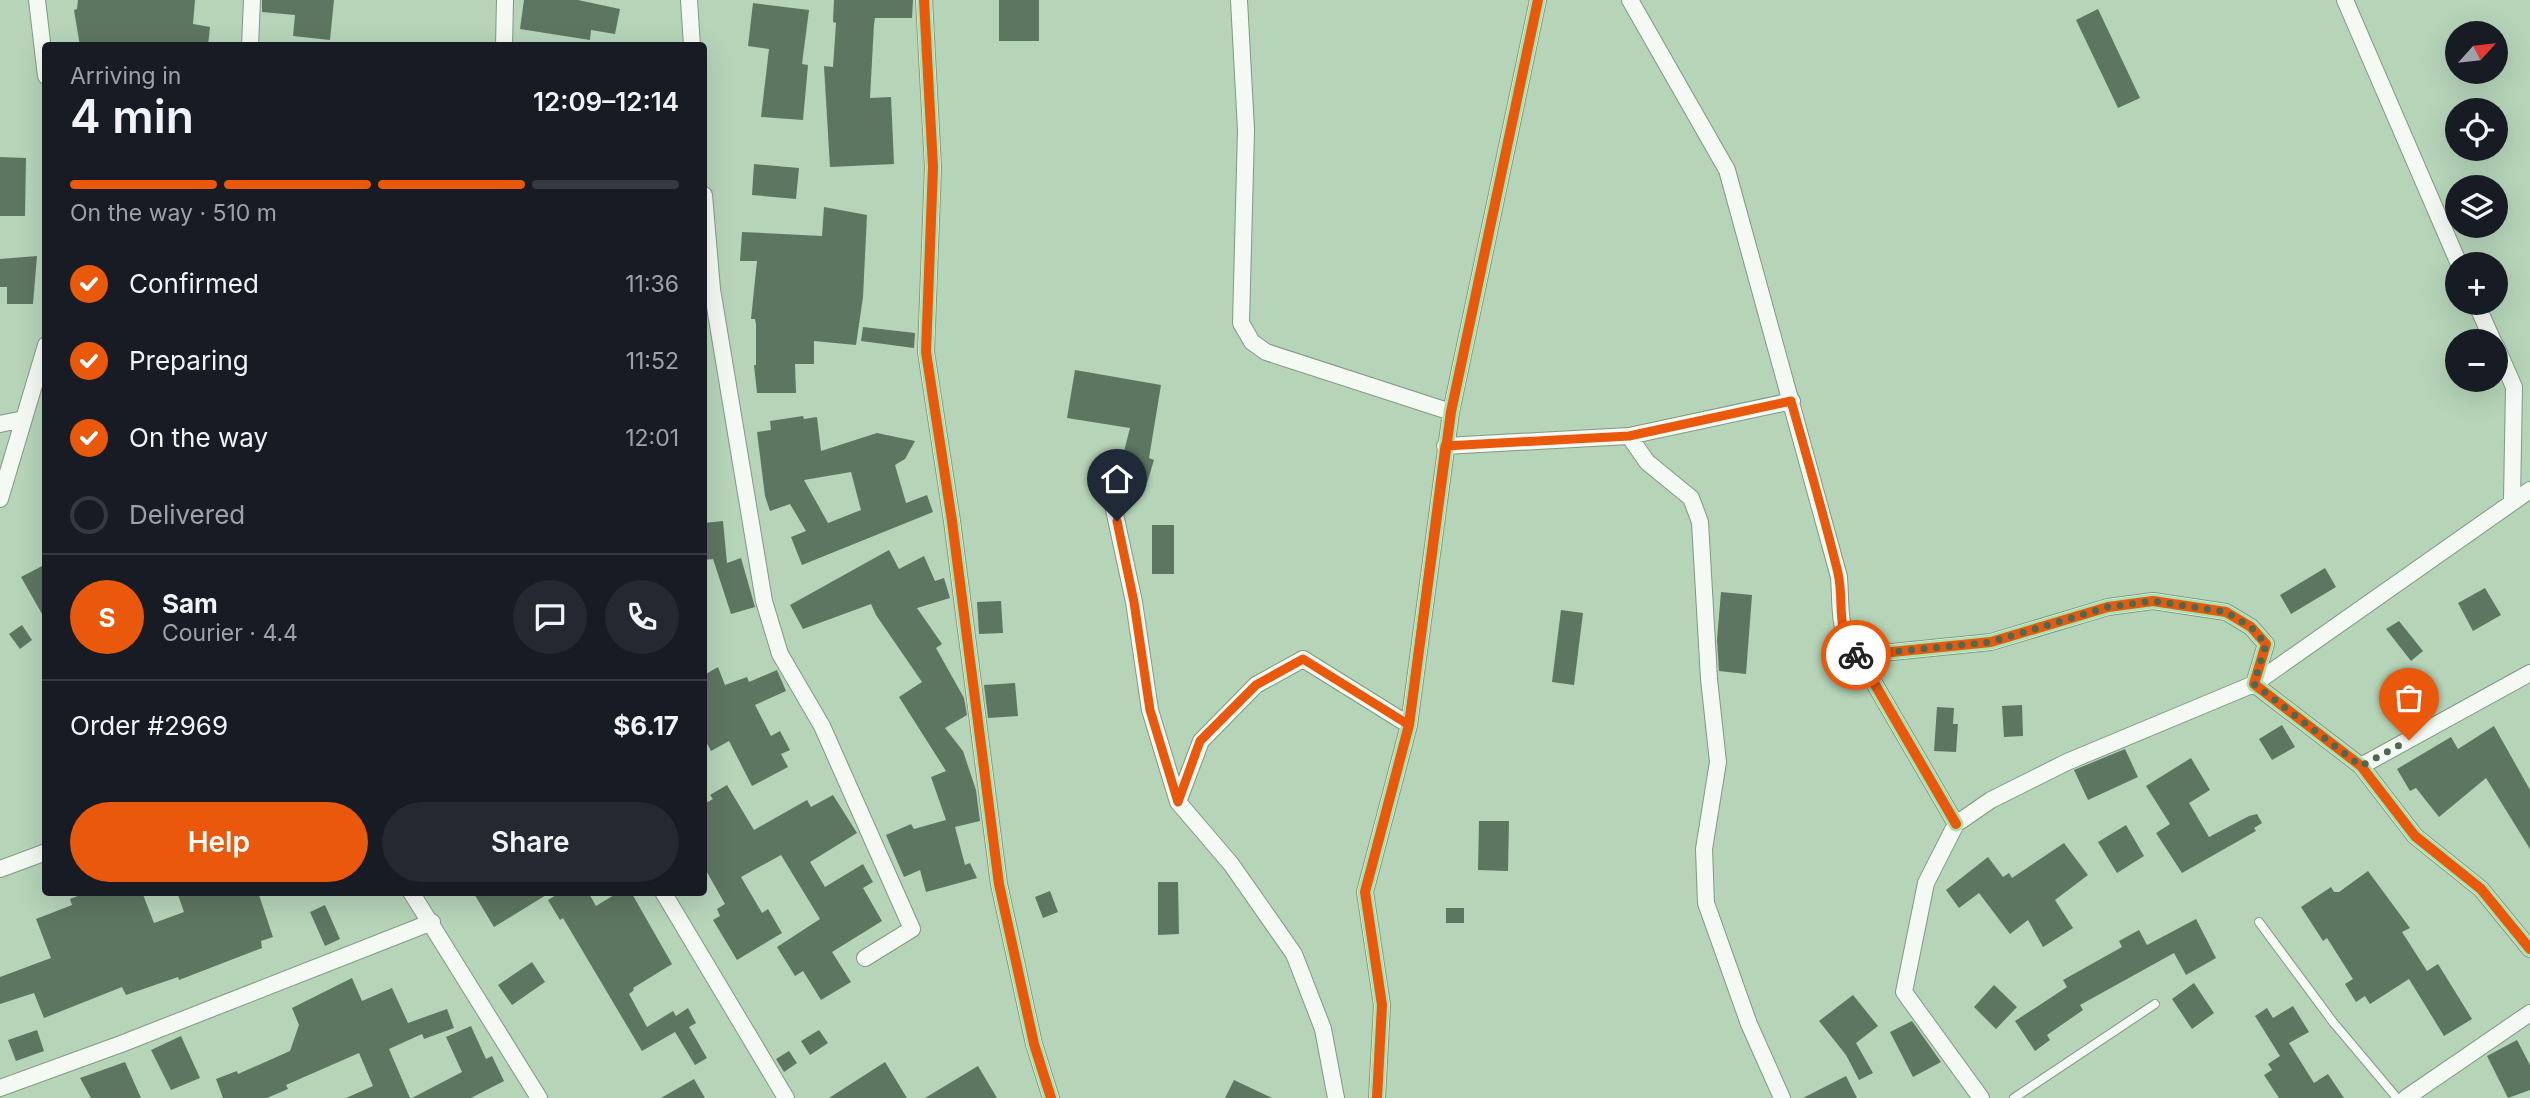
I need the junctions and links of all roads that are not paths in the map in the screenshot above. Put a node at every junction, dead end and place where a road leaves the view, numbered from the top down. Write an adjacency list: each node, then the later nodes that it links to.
1 (37, 0): 10 (street)
2 (253, 0): 11 (street)
3 (505, 0): 12 (street)
4 (690, 0): 13 (street)
5 (923, 0): 48 (street)
6 (1239, 0): 19 (street)
7 (1538, 0): 19 (street)
8 (1630, 0): 18 (street)
9 (2346, 0): 15 (street)
10 (42, 42)
11 (250, 42)
12 (504, 42)
13 (692, 42)
14 (707, 230): 42 (street)
15 (2454, 252)
16 (42, 358): 20 (street)
17 (2508, 373): 27 (street)
18 (1791, 401): 22 (street); 28 (street)
19 (1451, 412): 23 (street)
20 (24, 419): 21 (street); 26 (street)
21 (0, 424)
22 (1629, 436): 23 (street); 51 (street)
23 (1445, 446): 31 (street)
24 (1105, 468): 33 (street)
25 (2530, 490): 27 (street)
26 (0, 499)
27 (2512, 500): 30 (street)
28 (1863, 664): 30 (street); 34 (street)
29 (2530, 673): 32 (street)
30 (2254, 684): 32 (street); 34 (street)
31 (1409, 725): 33 (street); 50 (street)
32 (2361, 766): 41 (street)
33 (1178, 802): 49 (street)
34 (1956, 824): 52 (street)
35 (42, 853): 36 (street)
36 (0, 869)
37 (414, 896): 39 (street)
38 (665, 896): 47 (street)
39 (432, 922): 45 (street); 46 (street)
40 (2259, 922): 54 (lane)
41 (2530, 949)
42 (865, 958)
43 (2155, 1004): 53 (lane)
44 (2530, 1013): 55 (street)
45 (0, 1088)
46 (535, 1097)
47 (786, 1098)
48 (1051, 1098)
49 (1336, 1098)
50 (1377, 1098)
51 (1782, 1098)
52 (1982, 1098)
53 (2014, 1098)
54 (2397, 1098)
55 (2406, 1098)

